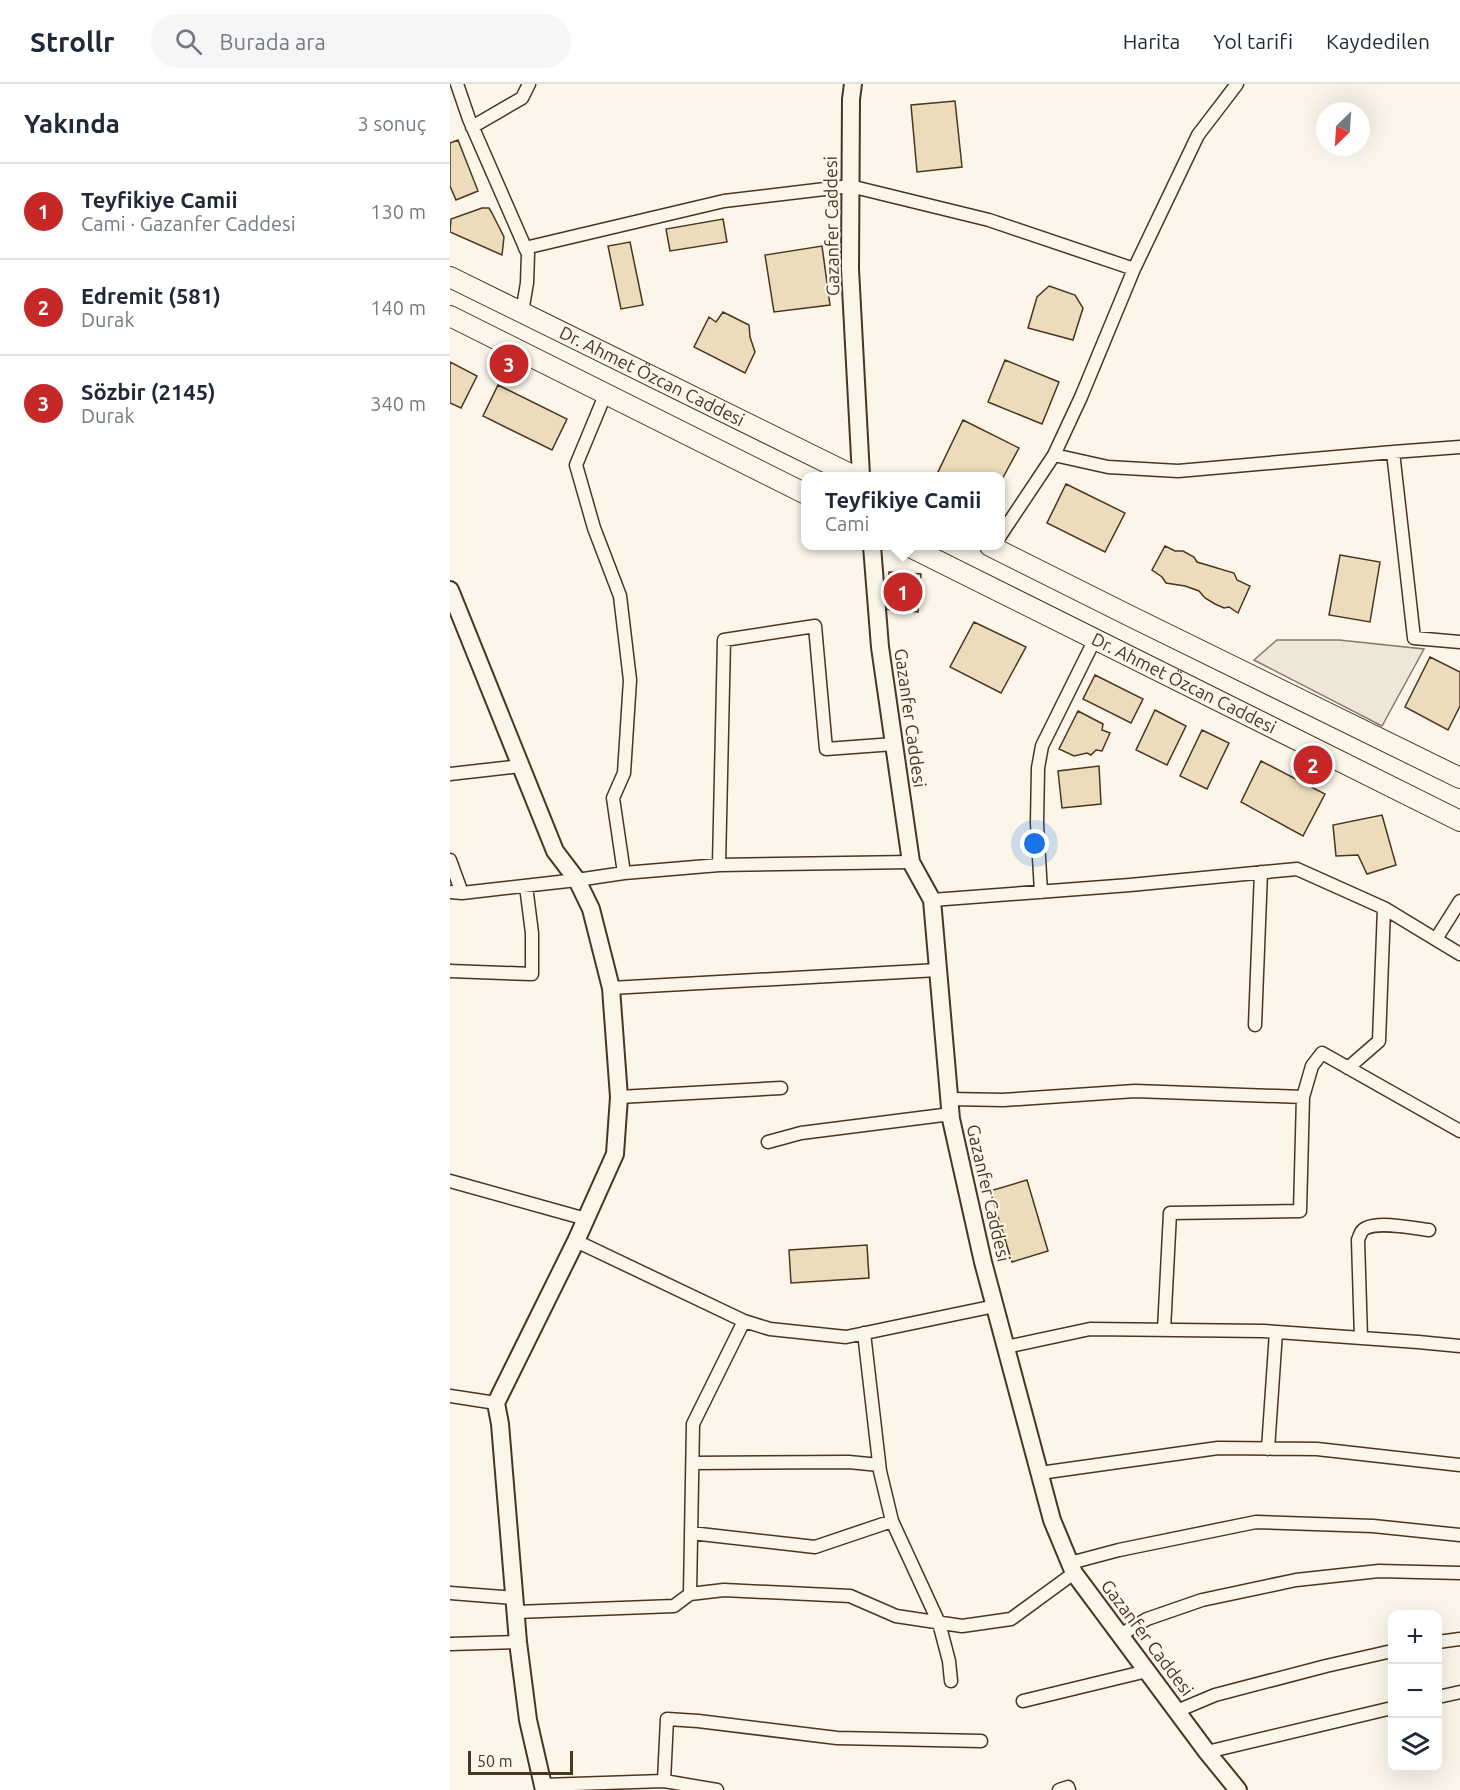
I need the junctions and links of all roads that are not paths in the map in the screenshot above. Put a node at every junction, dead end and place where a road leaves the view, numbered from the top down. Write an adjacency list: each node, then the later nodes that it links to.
1 (457, 84): 5 (street)
2 (529, 84): 5 (street)
3 (853, 84): 6 (street, Gazanfer Caddesi)
4 (1237, 84): 8 (street)
5 (472, 127): 7 (street)
6 (850, 186): 7 (street); 8 (street); 17 (street, Gazanfer Caddesi)
7 (525, 248): 10 (street)
8 (1134, 269): 15 (street)
9 (450, 277): 10 (main road, Dr. Ahmet Özcan Caddesi)
10 (522, 312): 16 (main road, Dr. Ahmet Özcan Caddesi)
11 (450, 316): 12 (main road, Dr. Ahmet Özcan Caddesi)
12 (605, 395): 18 (main road, Dr. Ahmet Özcan Caddesi); 35 (street)
13 (1460, 447): 14 (street)
14 (1393, 452): 15 (street); 25 (street)
15 (1054, 455): 19 (street)
16 (844, 472)
17 (861, 472)
18 (801, 492)
19 (1005, 529)
20 (1005, 549): 29 (main road, Dr. Ahmet Özcan Caddesi)
21 (872, 550): 26 (street, Gazanfer Caddesi)
22 (916, 550): 24 (main road, Dr. Ahmet Özcan Caddesi)
23 (450, 590): 27 (street)
24 (1095, 639): 30 (main road, Dr. Ahmet Özcan Caddesi); 38 (street)
25 (1460, 642)
26 (894, 744): 32 (street, Gazanfer Caddesi); 33 (street)
27 (521, 766): 28 (street); 36 (street)
28 (450, 774)
29 (1460, 778)
30 (1460, 821)
31 (450, 860): 39 (street)
32 (911, 862): 33 (street); 40 (street, Gazanfer Caddesi)
33 (719, 865): 35 (street)
34 (1261, 872): 38 (street); 42 (street); 48 (street)
35 (624, 873): 36 (street)
36 (577, 880): 37 (street); 47 (street)
37 (526, 886): 39 (street); 46 (street)
38 (1041, 892): 40 (street)
39 (456, 893)
40 (932, 900): 45 (street, Gazanfer Caddesi)
41 (1460, 901): 43 (street)
42 (1384, 908): 43 (street); 49 (street)
43 (1436, 939): 44 (street)
44 (1460, 954)
45 (938, 970): 47 (street); 53 (street, Gazanfer Caddesi)
46 (450, 971)
47 (611, 988): 51 (street)
48 (1255, 1025)
49 (1348, 1068): 52 (street); 54 (street)
50 (782, 1088): 51 (street)
51 (619, 1097): 57 (street)
52 (1303, 1097): 53 (street); 62 (street)
53 (950, 1107): 55 (street); 60 (street, Gazanfer Caddesi)
54 (1460, 1131)
55 (768, 1142)
56 (450, 1181): 57 (street)
57 (586, 1219): 59 (street)
58 (1429, 1230): 65 (street)
59 (576, 1241): 61 (street); 69 (street)
60 (995, 1306): 64 (street); 67 (street, Gazanfer Caddesi)
61 (744, 1321): 64 (street); 71 (street)
62 (1164, 1330): 63 (street); 67 (street)
63 (1276, 1332): 65 (street); 70 (street)
64 (864, 1333): 72 (street)
65 (1361, 1338): 66 (street)
66 (1460, 1346)
67 (1006, 1347): 74 (street, Gazanfer Caddesi)
68 (450, 1396): 69 (street)
69 (496, 1403): 82 (street)
70 (1268, 1449): 73 (street); 74 (street)
71 (693, 1463): 72 (street); 76 (street)
72 (879, 1465): 75 (street)
73 (1460, 1465)
74 (1040, 1473): 78 (street, Gazanfer Caddesi)
75 (892, 1521): 76 (street); 83 (street)
76 (691, 1533): 81 (street)
77 (1460, 1535): 78 (street)
78 (1072, 1568): 83 (street); 84 (street, Gazanfer Caddesi)
79 (1460, 1574): 84 (street)
80 (450, 1593): 82 (street)
81 (690, 1594): 82 (street); 83 (street)
82 (515, 1605): 87 (street)
83 (939, 1623): 91 (street)
84 (1120, 1635): 90 (street, Gazanfer Caddesi)
85 (1460, 1639): 86 (street)
86 (1442, 1641)
87 (518, 1642): 88 (street); 100 (street)
88 (450, 1644)
89 (1388, 1652): 96 (street)
90 (1147, 1671): 94 (street); 96 (street, Gazanfer Caddesi)
91 (951, 1681)
92 (1460, 1692): 93 (street)
93 (1442, 1696)
94 (1023, 1701)
95 (1388, 1709): 98 (street)
96 (1177, 1711): 98 (street, Gazanfer Caddesi)
97 (981, 1741): 99 (street)
98 (1207, 1752): 104 (street, Gazanfer Caddesi)
99 (664, 1781): 100 (street); 101 (street)
100 (543, 1788)
101 (717, 1790)
102 (1059, 1790): 103 (street)
103 (1069, 1790)
104 (1238, 1790)

